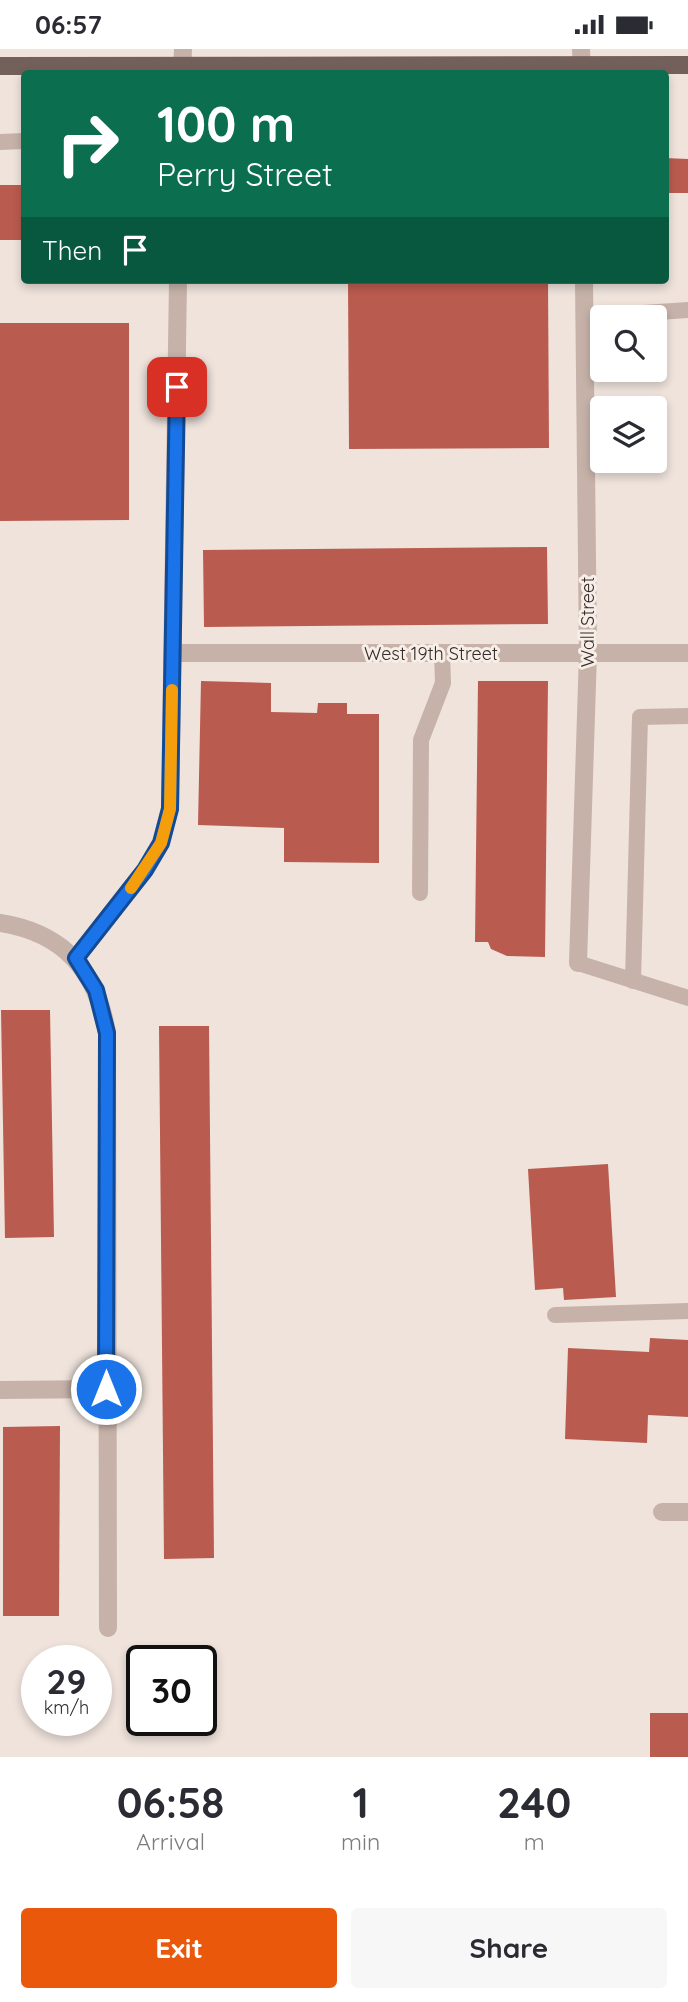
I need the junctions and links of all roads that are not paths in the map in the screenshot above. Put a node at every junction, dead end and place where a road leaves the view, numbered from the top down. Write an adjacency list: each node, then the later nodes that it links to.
1 (183, 49): 6 (street)
2 (581, 63): 3 (main road); 7 (main road)
3 (688, 65)
4 (0, 66): 5 (main road)
5 (146, 70)
6 (182, 70)
7 (232, 70)
8 (21, 141): 9 (lane)
9 (0, 142)
10 (178, 284): 14 (street)
11 (584, 284): 13 (street, Wall Street)
12 (688, 310): 13 (lane)
13 (584, 317): 16 (street, Wall Street)
14 (173, 653): 15 (street, West 19th Street); 21 (street)
15 (442, 653): 16 (street, West 19th Street); 19 (lane)
16 (588, 653): 17 (street, West 19th Street); 22 (street, Wall Street)
17 (688, 653)
18 (688, 716): 23 (lane)
19 (420, 893)
20 (0, 923): 21 (street)
21 (76, 958): 27 (street)
22 (578, 963): 23 (lane)
23 (634, 981): 24 (lane)
24 (688, 998)
25 (688, 1311): 26 (lane)
26 (555, 1315)
27 (106, 1389): 28 (street); 31 (street)
28 (0, 1390)
29 (662, 1512): 30 (street)
30 (688, 1512)
31 (108, 1628)

